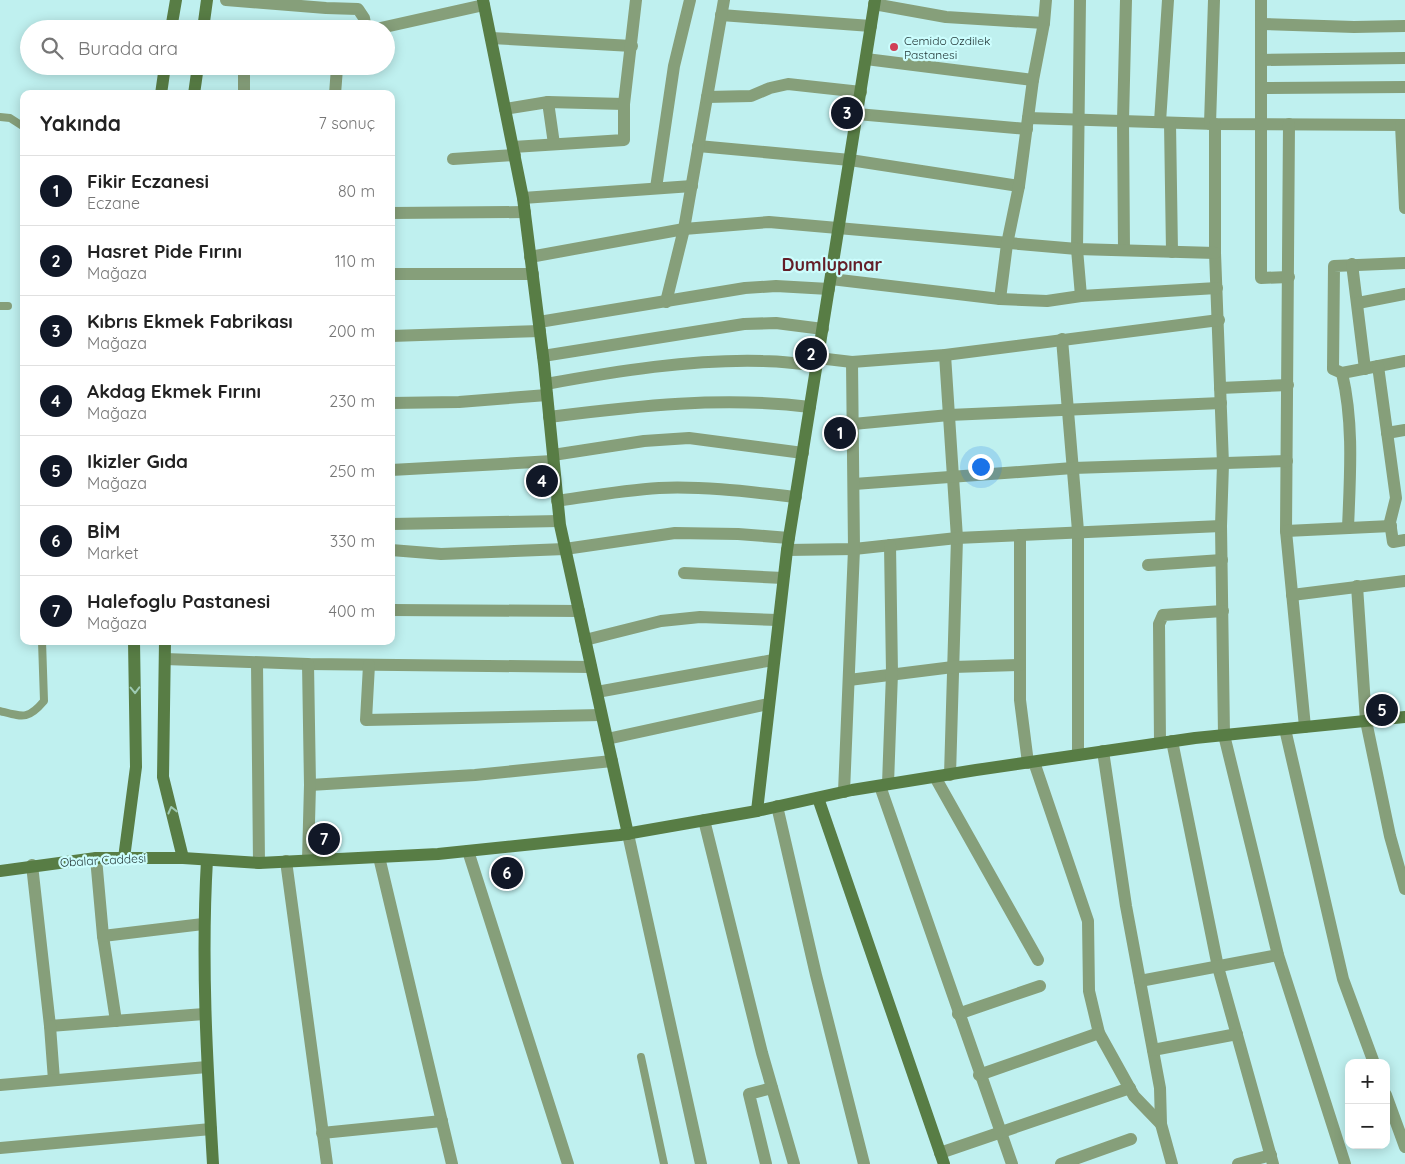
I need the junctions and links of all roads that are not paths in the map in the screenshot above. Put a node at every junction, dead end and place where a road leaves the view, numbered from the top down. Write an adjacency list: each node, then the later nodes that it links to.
1 (176, 0): 16 (main road)
2 (207, 0): 17 (main road)
3 (226, 0): 18 (street)
4 (636, 0): 25 (street)
5 (690, 0): 63 (street)
6 (724, 0): 15 (street)
7 (1046, 0): 19 (street)
8 (1080, 0): 47 (street)
9 (1126, 0): 48 (street)
10 (1168, 0): 49 (street)
11 (1214, 0): 52 (street)
12 (1261, 0): 21 (street)
13 (483, 2): 20 (street); 24 (main road)
14 (875, 2): 19 (street); 22 (main road)
15 (721, 15): 22 (street); 41 (street)
16 (173, 20)
17 (204, 20)
18 (364, 20)
19 (1044, 23): 33 (street)
20 (395, 24)
21 (1261, 24): 23 (street); 28 (street)
22 (871, 26): 27 (main road)
23 (1405, 26)
24 (491, 38): 25 (street); 44 (main road)
25 (632, 46): 43 (street)
26 (1405, 58): 28 (street)
27 (866, 59): 33 (street); 40 (main road)
28 (1261, 60): 35 (street)
29 (164, 75): 36 (main road)
30 (197, 75): 37 (main road)
31 (244, 75): 38 (street)
32 (339, 75): 39 (street)
33 (1033, 80): 51 (street)
34 (1405, 87): 35 (street)
35 (1261, 88): 53 (street)
36 (162, 90)
37 (195, 90)
38 (244, 90)
39 (336, 90)
40 (861, 92): 41 (street); 45 (main road)
41 (707, 97): 57 (street)
42 (548, 102): 43 (street); 44 (street); 56 (street)
43 (624, 104): 56 (street)
44 (505, 109): 58 (main road)
45 (857, 114): 51 (street); 60 (main road)
46 (0, 117): 50 (lane)
47 (1078, 120): 48 (street); 51 (street); 71 (street)
48 (1123, 120): 49 (street); 72 (street)
49 (1165, 122): 52 (street); 73 (street)
50 (20, 124)
51 (1027, 124): 62 (street)
52 (1212, 124): 53 (street); 74 (street)
53 (1262, 124): 54 (street); 80 (street)
54 (1289, 124): 55 (street); 80 (street)
55 (1403, 125): 65 (street)
56 (554, 144): 58 (street)
57 (698, 146): 60 (street); 61 (street)
58 (514, 151): 59 (street); 64 (main road)
59 (453, 159)
60 (850, 160): 62 (street); 68 (main road)
61 (692, 186): 63 (street); 69 (street)
62 (1018, 186): 70 (street)
63 (656, 188): 64 (street)
64 (523, 198): 66 (main road)
65 (1405, 208)
66 (525, 212): 67 (street); 75 (main road)
67 (395, 213)
68 (839, 227): 69 (street); 70 (street); 81 (main road)
69 (684, 229): 75 (street); 86 (street)
70 (1006, 244): 71 (street); 85 (street)
71 (1077, 249): 72 (street); 84 (street)
72 (1124, 250): 73 (street)
73 (1172, 252): 74 (street)
74 (1215, 253): 82 (street)
75 (530, 257): 79 (main road)
76 (1405, 263): 77 (street)
77 (1352, 264): 87 (street); 100 (street)
78 (395, 274): 79 (street)
79 (533, 274): 89 (main road)
80 (1289, 277): 101 (street)
81 (830, 284): 85 (street); 86 (street); 90 (main road)
82 (1217, 288): 84 (street); 88 (street)
83 (1405, 294): 87 (street)
84 (1081, 296): 85 (street)
85 (1000, 299)
86 (666, 302): 89 (street)
87 (1358, 303): 99 (street)
88 (1219, 320): 92 (street); 102 (street)
89 (539, 327): 91 (street); 94 (main road)
90 (822, 329): 94 (street); 96 (main road)
91 (395, 336)
92 (1062, 339): 93 (street); 107 (street)
93 (945, 355): 97 (street); 108 (street)
94 (543, 356): 103 (main road)
95 (1405, 361): 98 (street)
96 (817, 362): 97 (street); 103 (street); 106 (main road)
97 (852, 362): 110 (street)
98 (1378, 366): 99 (street); 112 (street)
99 (1364, 369): 100 (street)
100 (1342, 372): 128 (street)
101 (1288, 385): 102 (street); 115 (street)
102 (1220, 388): 105 (street)
103 (546, 390): 104 (street); 109 (main road)
104 (395, 403)
105 (1221, 403): 107 (street); 116 (street)
106 (810, 407): 109 (street); 113 (main road)
107 (1068, 409): 108 (street); 117 (street)
108 (949, 416): 110 (street); 119 (street)
109 (549, 417): 114 (main road)
110 (853, 424): 120 (street)
111 (1405, 430): 112 (street)
112 (1387, 432): 121 (street)
113 (803, 453): 114 (street); 122 (main road)
114 (553, 458): 118 (street); 123 (main road)
115 (1287, 461): 116 (street); 130 (street)
116 (1223, 464): 117 (street); 126 (street)
117 (1073, 468): 119 (street); 129 (street)
118 (395, 470)
119 (953, 477): 120 (street); 132 (street)
120 (854, 484): 137 (street)
121 (1400, 492): 127 (street)
122 (796, 497): 123 (street); 134 (main road)
123 (557, 502): 124 (main road)
124 (559, 521): 125 (street); 136 (main road)
125 (395, 524)
126 (1221, 526): 129 (street); 139 (street)
127 (1391, 526): 128 (street); 133 (street)
128 (1348, 528): 130 (street)
129 (1078, 531): 131 (street); 176 (street)
130 (1286, 531): 145 (street)
131 (1020, 535): 132 (street); 159 (street)
132 (957, 538): 135 (street); 161 (street)
133 (1405, 540)
134 (788, 544): 136 (street); 137 (street); 142 (main road)
135 (890, 545): 137 (street); 162 (street)
136 (565, 549): 138 (street); 147 (main road)
137 (854, 549): 163 (street)
138 (395, 550)
139 (1222, 560): 140 (street); 148 (street)
140 (1148, 565)
141 (684, 573): 142 (street)
142 (783, 578): 149 (main road)
143 (1405, 581): 144 (street)
144 (1357, 586): 145 (street); 169 (street)
145 (1292, 595): 170 (street)
146 (395, 610): 147 (street)
147 (579, 611): 150 (main road)
148 (1223, 612): 172 (street); 174 (street)
149 (778, 620): 150 (street); 155 (main road)
150 (585, 640): 160 (main road)
151 (42, 645): 166 (lane)
152 (134, 645): 192 (main road, one-way to 192)
153 (165, 645): 154 (main road)
154 (165, 659): 156 (street); 193 (main road, one-way to 154)
155 (773, 660): 164 (street); 165 (main road)
156 (258, 663): 157 (street); 197 (street)
157 (308, 664): 158 (street); 182 (street)
158 (369, 665): 160 (street); 167 (street)
159 (1020, 665): 161 (street); 178 (street)
160 (591, 667): 164 (main road)
161 (953, 667): 162 (street); 179 (street)
162 (892, 673): 163 (street); 181 (street)
163 (849, 680): 183 (street)
164 (596, 692): 167 (main road)
165 (768, 704): 173 (street); 186 (main road)
166 (0, 711)
167 (602, 715): 173 (main road)
168 (1405, 717): 169 (main road, Obalar Caddesi)
169 (1366, 721): 170 (main road, Obalar Caddesi); 200 (street)
170 (1305, 727): 171 (main road, Obalar Caddesi)
171 (1285, 729): 172 (main road, Obalar Caddesi); 216 (street)
172 (1224, 735): 174 (main road, Obalar Caddesi); 203 (street)
173 (607, 739): 177 (main road)
174 (1166, 742): 175 (main road, Obalar Caddesi); 205 (street)
175 (1103, 751): 176 (main road, Obalar Caddesi); 206 (street)
176 (1078, 755): 178 (main road, Obalar Caddesi)
177 (612, 761): 182 (street); 188 (main road)
178 (1031, 762): 179 (main road, Obalar Caddesi); 212 (street)
179 (950, 774): 180 (main road, Obalar Caddesi)
180 (934, 777): 181 (main road, Obalar Caddesi); 204 (street)
181 (884, 785): 183 (main road, Obalar Caddesi); 209 (street)
182 (310, 786): 195 (street)
183 (844, 792): 184 (main road, Obalar Caddesi)
184 (818, 798): 185 (main road, Obalar Caddesi); 233 (main road)
185 (777, 806): 186 (main road, Obalar Caddesi); 243 (street)
186 (758, 811): 187 (main road, Obalar Caddesi)
187 (704, 820): 188 (main road, Obalar Caddesi); 221 (street)
188 (628, 834): 189 (main road, Obalar Caddesi); 240 (street)
189 (468, 851): 190 (main road, Obalar Caddesi); 238 (street)
190 (379, 857): 195 (main road, Obalar Caddesi); 224 (street)
191 (96, 858): 192 (main road, Obalar Caddesi); 198 (main road, Obalar Caddesi); 202 (street)
192 (124, 858): 193 (main road, Obalar Caddesi)
193 (183, 858): 194 (main road, Obalar Caddesi)
194 (207, 860): 197 (main road, Obalar Caddesi); 201 (main road)
195 (308, 860): 196 (main road, Obalar Caddesi)
196 (286, 862): 197 (main road, Obalar Caddesi); 228 (street)
197 (259, 863)
198 (32, 865): 199 (main road, Obalar Caddesi); 211 (street)
199 (0, 871)
200 (1405, 889)
201 (203, 924): 202 (street); 208 (main road)
202 (103, 936): 210 (street)
203 (1278, 955): 205 (street); 248 (street)
204 (1038, 960)
205 (1218, 967): 206 (street); 213 (street)
206 (1140, 981): 214 (street)
207 (1040, 986): 209 (street)
208 (204, 1014): 210 (street); 217 (main road)
209 (958, 1014): 218 (street)
210 (116, 1021): 211 (street)
211 (50, 1026): 219 (street)
212 (1099, 1033): 218 (street); 222 (street)
213 (1237, 1034): 214 (street); 234 (street)
214 (1153, 1050): 225 (street)
215 (641, 1057): 239 (lane)
216 (1373, 1059)
217 (208, 1067): 219 (street); 227 (main road)
218 (979, 1075): 229 (street)
219 (54, 1080): 220 (street)
220 (0, 1085)
221 (772, 1088): 241 (street); 242 (street)
222 (1130, 1088): 225 (street); 229 (street)
223 (1390, 1104): 226 (street)
224 (442, 1121): 228 (street); 237 (street)
225 (1161, 1124): 246 (street)
226 (1402, 1127): 231 (street)
227 (211, 1129): 232 (street); 235 (main road)
228 (322, 1133): 236 (street)
229 (1001, 1133): 233 (street); 244 (street)
230 (1131, 1139): 245 (street)
231 (1405, 1147)
232 (0, 1148)
233 (942, 1158)
234 (1272, 1160): 247 (street)
235 (213, 1164)
236 (327, 1164)
237 (452, 1164)
238 (568, 1164)
239 (664, 1164)
240 (701, 1164)
241 (766, 1164)
242 (794, 1164)
243 (864, 1164)
244 (1012, 1164)
245 (1061, 1164)
246 (1172, 1164)
247 (1238, 1164)
248 (1345, 1164)

